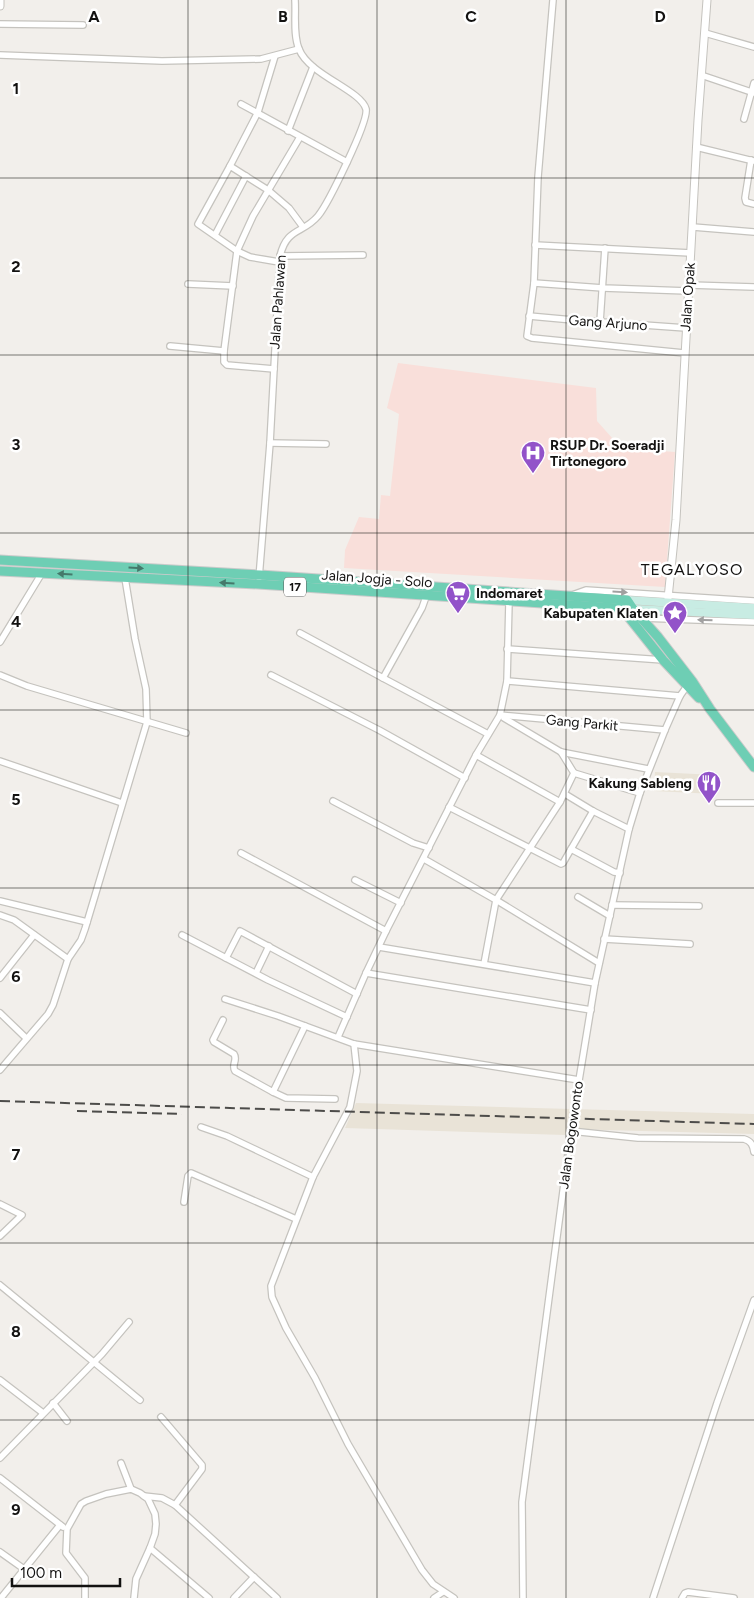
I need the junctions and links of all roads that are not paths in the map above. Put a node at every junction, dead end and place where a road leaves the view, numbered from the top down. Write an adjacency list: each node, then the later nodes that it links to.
1 (0, 0): 5 (street)
2 (295, 0): 10 (street)
3 (553, 0): 33 (street)
4 (707, 0): 8 (street, Jalan Opak)
5 (0, 6)
6 (0, 24): 7 (street)
7 (83, 25)
8 (705, 33): 9 (street); 14 (street, Jalan Opak)
9 (754, 47)
10 (298, 49): 12 (street); 13 (street, Jalan Pahlawan)
11 (0, 56): 12 (street)
12 (275, 56): 18 (street)
13 (313, 67): 20 (street); 24 (street, Jalan Pahlawan)
14 (702, 76): 16 (street); 22 (street, Jalan Opak)
15 (754, 82): 16 (street)
16 (753, 93): 19 (street)
17 (241, 104): 18 (street)
18 (258, 112): 20 (street); 25 (street)
19 (744, 120)
20 (288, 131): 21 (street)
21 (300, 137): 24 (street); 27 (street)
22 (696, 147): 23 (street); 30 (street, Jalan Opak)
23 (752, 160): 28 (street)
24 (347, 162): 29 (street, Jalan Pahlawan)
25 (230, 166): 26 (street); 32 (street)
26 (246, 176): 27 (street); 32 (street)
27 (268, 190): 29 (street); 35 (street)
28 (754, 204)
29 (302, 227): 38 (street, Jalan Pahlawan)
30 (693, 227): 31 (street); 36 (street, Jalan Opak)
31 (754, 231)
32 (215, 235): 35 (street)
33 (535, 245): 34 (street); 39 (street)
34 (605, 248): 36 (street); 43 (street)
35 (237, 251): 38 (street); 41 (street)
36 (691, 253): 44 (street, Jalan Opak)
37 (363, 255): 38 (street)
38 (280, 259): 51 (street, Jalan Pahlawan)
39 (534, 283): 43 (street); 45 (street)
40 (188, 284): 41 (street)
41 (232, 286): 49 (street)
42 (754, 287): 44 (street)
43 (603, 288): 44 (street); 46 (street)
44 (689, 288): 47 (street, Jalan Opak)
45 (530, 316): 46 (street, Gang Arjuno); 50 (street)
46 (600, 322): 47 (street, Gang Arjuno)
47 (686, 328): 50 (street, Jalan Opak)
48 (170, 346): 49 (street)
49 (224, 351): 51 (street)
50 (684, 353): 62 (street, Jalan Opak)
51 (274, 369): 52 (street, Jalan Pahlawan)
52 (270, 443): 53 (street); 58 (street, Jalan Pahlawan)
53 (326, 444)
54 (0, 560): 58 (highway, Jalan Jogja - Solo / 17, one-way to 58)
55 (0, 571): 56 (highway, Jalan Jogja - Solo / 17)
56 (42, 573): 57 (highway, Jalan Jogja - Solo / 17, one-way to 56); 75 (street)
57 (125, 578): 58 (highway, Jalan Jogja - Solo / 17, one-way to 57); 86 (street)
58 (259, 580): 59 (highway, Jalan Jogja - Solo / 17)
59 (427, 592): 60 (highway, Jalan Jogja - Solo / 17); 65 (highway, Jalan Jogja - Solo / 17); 80 (street)
60 (572, 595): 61 (highway, Jalan Jogja - Solo / 17); 62 (street, one-way to 62)
61 (616, 599): 63 (highway, Jalan Jogja - Solo / 17); 68 (highway)
62 (668, 599): 63 (main road); 66 (main road); 70 (street, Jalan Opak)
63 (627, 600): 69 (highway)
64 (754, 601): 66 (street)
65 (509, 602): 68 (highway, Jalan Jogja - Solo / 17); 76 (street)
66 (727, 607): 67 (main road); 70 (main road); 71 (main road)
67 (754, 608)
68 (621, 609): 69 (highway, Jalan Jogja - Solo / 17); 77 (highway)
69 (633, 609): 70 (main road); 72 (highway)
70 (667, 611)
71 (754, 615)
72 (640, 618): 73 (street, one-way to 72); 84 (highway)
73 (754, 622)
74 (300, 633): 80 (street)
75 (0, 642)
76 (507, 649): 77 (street); 81 (street)
77 (663, 660): 82 (highway)
78 (0, 675): 86 (street)
79 (271, 675): 96 (street)
80 (383, 678): 89 (street)
81 (507, 681): 83 (street); 85 (street)
82 (686, 686): 83 (street, Jalan Bogowonto); 84 (highway)
83 (680, 696): 87 (street, Jalan Bogowonto)
84 (710, 709): 93 (highway)
85 (501, 716): 87 (street, Gang Parkit); 89 (street); 90 (street)
86 (147, 722): 88 (street); 101 (street)
87 (665, 730): 94 (street, Jalan Bogowonto)
88 (186, 733)
89 (488, 734): 91 (street)
90 (561, 752): 94 (street); 95 (street)
91 (476, 755): 96 (street); 100 (street)
92 (0, 760): 101 (street)
93 (754, 768)
94 (648, 769): 98 (street, Jalan Bogowonto)
95 (574, 773): 97 (street); 98 (street)
96 (465, 778): 104 (street)
97 (565, 794): 100 (street); 105 (street)
98 (640, 794): 106 (street, Jalan Bogowonto)
99 (333, 801): 107 (street)
100 (560, 802): 108 (street)
101 (122, 803): 122 (street)
102 (718, 803): 103 (street)
103 (754, 803)
104 (449, 807): 107 (street); 108 (street)
105 (593, 811): 106 (street); 109 (street)
106 (629, 829): 112 (street, Jalan Bogowonto)
107 (429, 848): 111 (street)
108 (530, 848): 109 (street); 115 (street)
109 (571, 849): 112 (street)
110 (241, 853): 123 (street)
111 (424, 859): 115 (street); 117 (street)
112 (620, 873): 118 (street, Jalan Bogowonto)
113 (355, 880): 117 (street)
114 (578, 897): 121 (street)
115 (496, 900): 132 (street); 133 (street)
116 (0, 901): 122 (street)
117 (401, 902): 123 (street)
118 (612, 905): 119 (street); 121 (street, Jalan Bogowonto)
119 (699, 906)
120 (0, 915): 124 (street)
121 (610, 916): 126 (street, Jalan Bogowonto)
122 (87, 922): 131 (street)
123 (386, 931): 129 (street)
124 (34, 935): 131 (street); 136 (street)
125 (182, 935): 130 (street)
126 (604, 939): 127 (street); 132 (street, Jalan Bogowonto)
127 (690, 944)
128 (269, 946): 130 (street); 134 (street); 138 (street)
129 (379, 947): 133 (street); 135 (street)
130 (226, 958): 134 (street)
131 (68, 959): 146 (street)
132 (599, 962): 137 (street, Jalan Bogowonto)
133 (484, 964): 137 (street)
134 (256, 973): 142 (street)
135 (366, 973): 138 (street); 140 (street)
136 (0, 978)
137 (595, 984): 140 (street, Jalan Bogowonto)
138 (357, 994): 142 (street)
139 (226, 1000): 144 (street)
140 (591, 1010): 149 (street, Jalan Bogowonto)
141 (0, 1013): 146 (street)
142 (347, 1017): 145 (street)
143 (223, 1020): 150 (street)
144 (304, 1026): 145 (street); 150 (street)
145 (338, 1037): 147 (street)
146 (26, 1038): 148 (street)
147 (354, 1044): 149 (street); 155 (street)
148 (0, 1070)
149 (579, 1080): 153 (street, Jalan Bogowonto)
150 (273, 1092): 151 (street)
151 (335, 1100)
152 (202, 1127): 155 (street)
153 (570, 1131): 154 (street); 191 (street, Jalan Bogowonto)
154 (754, 1152)
155 (313, 1177): 158 (street)
156 (184, 1202): 158 (street)
157 (0, 1204): 159 (street)
158 (296, 1219): 182 (street)
159 (0, 1236)
160 (0, 1285): 163 (street)
161 (754, 1300): 192 (street)
162 (130, 1322): 163 (street)
163 (94, 1362): 165 (street); 166 (street)
164 (0, 1380): 167 (street)
165 (140, 1400)
166 (53, 1404): 167 (street); 169 (street)
167 (44, 1413): 170 (street)
168 (161, 1417): 175 (street)
169 (67, 1420)
170 (0, 1458)
171 (120, 1463): 173 (street)
172 (0, 1478): 176 (street)
173 (130, 1489): 174 (street); 177 (street)
174 (144, 1496): 175 (street); 178 (street)
175 (175, 1505): 181 (street)
176 (60, 1525): 177 (street); 180 (street)
177 (67, 1529): 185 (street)
178 (150, 1548): 183 (street); 186 (street)
179 (0, 1552): 180 (street)
180 (24, 1569): 184 (street)
181 (254, 1577): 187 (street); 188 (street)
182 (443, 1592): 189 (street); 190 (street)
183 (136, 1597)
184 (1, 1598)
185 (85, 1598)
186 (209, 1598)
187 (234, 1598)
188 (277, 1598)
189 (434, 1598)
190 (454, 1598)
191 (524, 1598)
192 (653, 1598)
193 (682, 1598): 194 (street)
194 (734, 1598)

